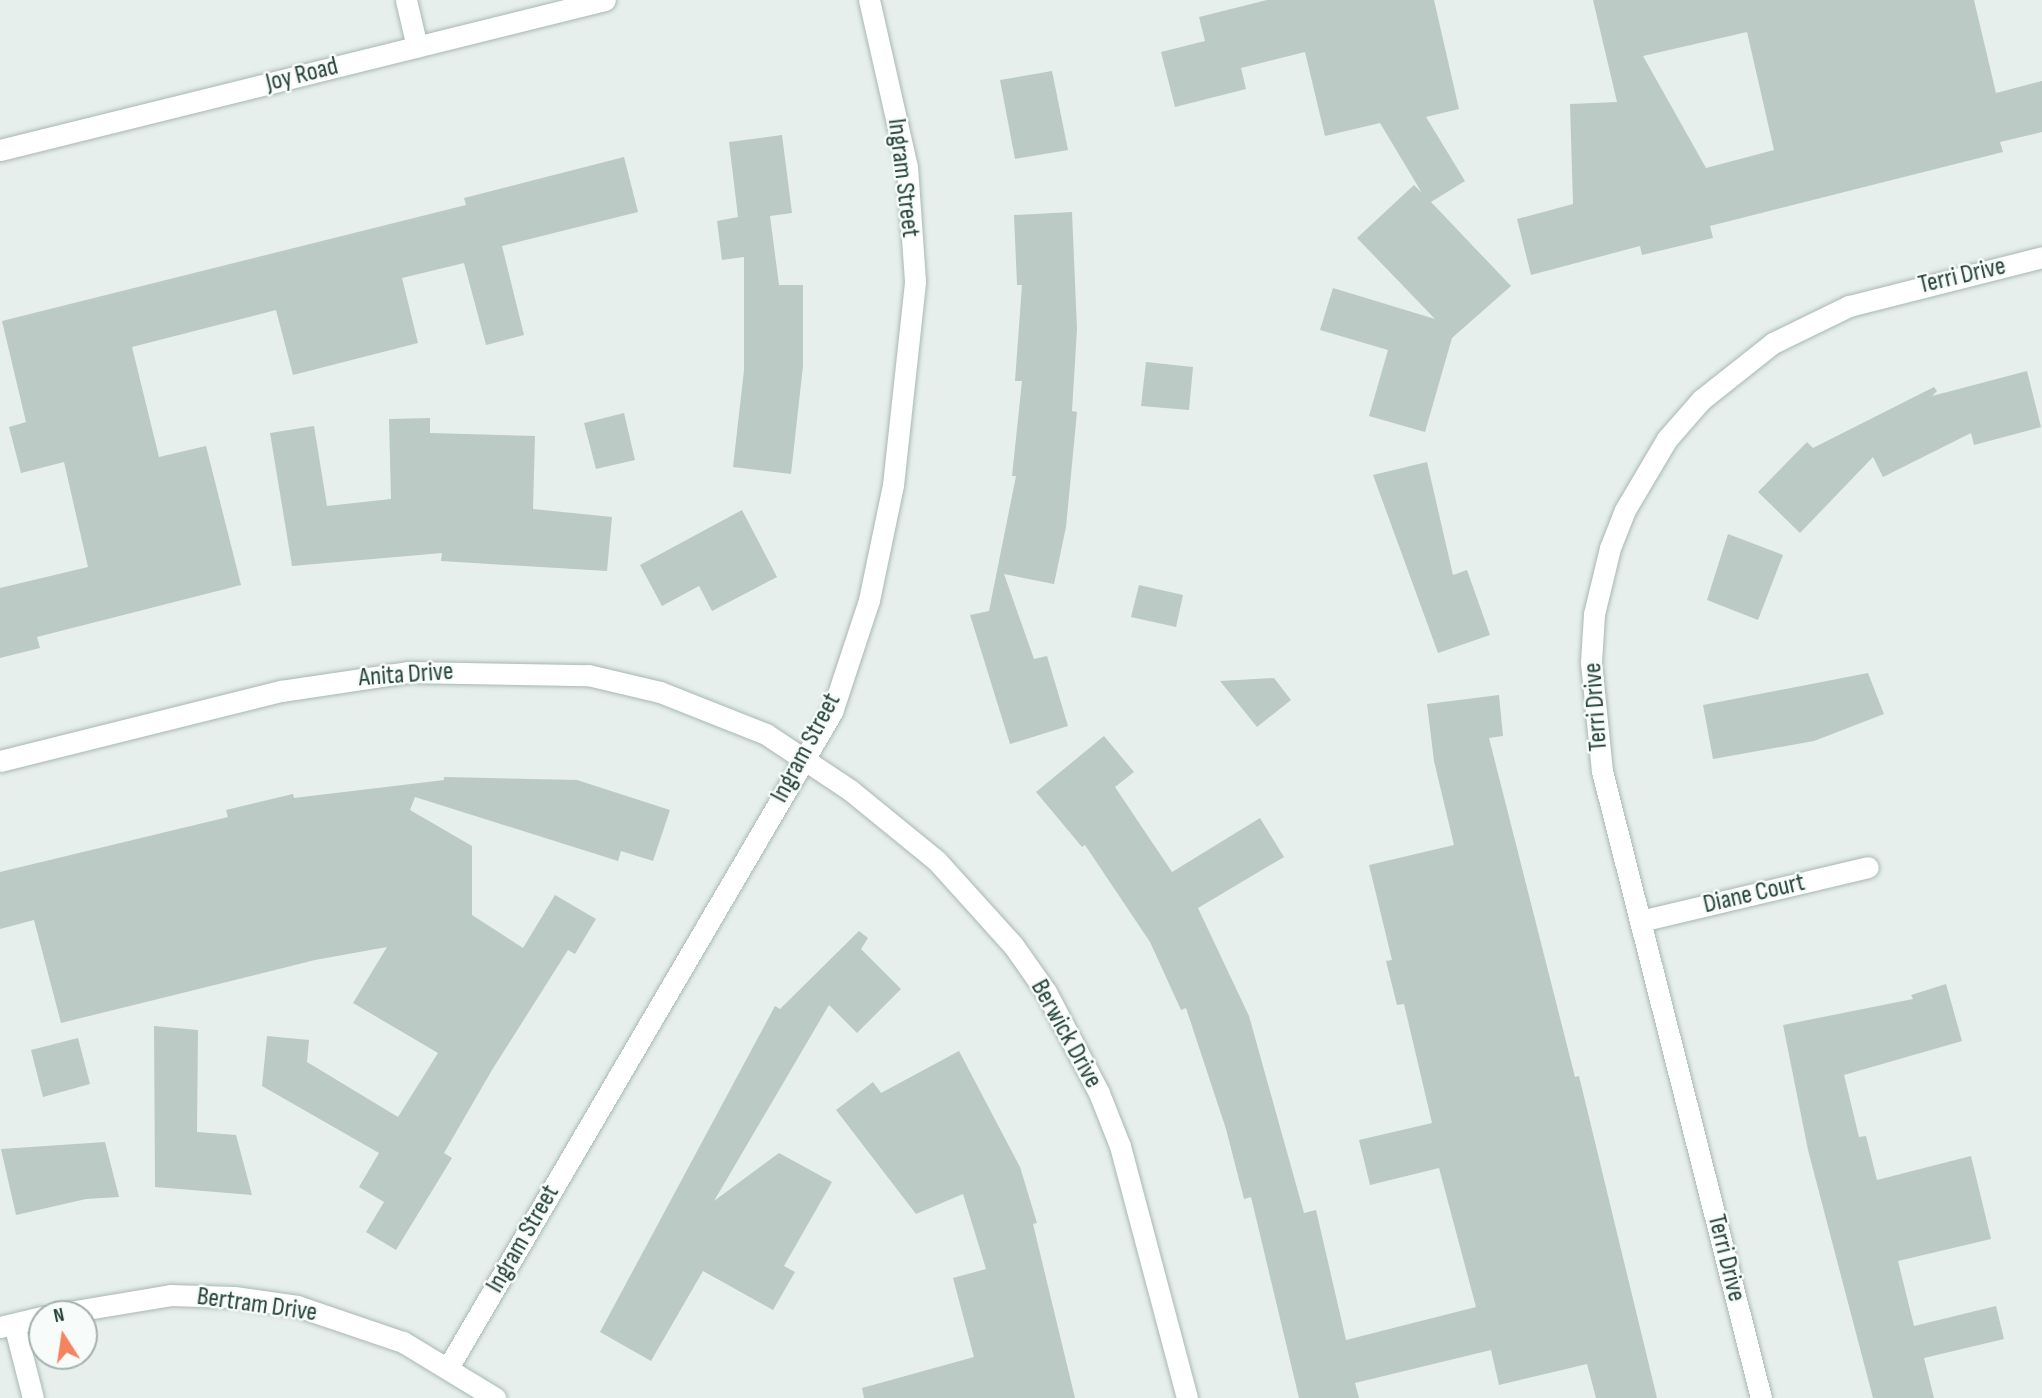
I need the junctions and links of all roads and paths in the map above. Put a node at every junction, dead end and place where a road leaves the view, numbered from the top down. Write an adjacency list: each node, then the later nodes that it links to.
1 (406, 0): 4 (street)
2 (605, 0): 4 (street, Joy Road)
3 (869, 0): 8 (street, Ingram Street)
4 (418, 47): 5 (street, Joy Road)
5 (0, 150)
6 (2042, 257): 10 (street, Terri Drive)
7 (0, 761): 8 (street, Anita Drive)
8 (802, 762): 14 (street, Ingram Street); 17 (street, Berwick Drive)
9 (1868, 867): 10 (street, Diane Court)
10 (1640, 921): 18 (street, Terri Drive)
11 (98, 1305): 14 (street, Bertram Drive)
12 (28, 1320): 13 (street)
13 (7, 1325): 15 (street)
14 (449, 1366): 16 (street)
15 (33, 1398)
16 (495, 1398)
17 (1187, 1398)
18 (1761, 1398)

